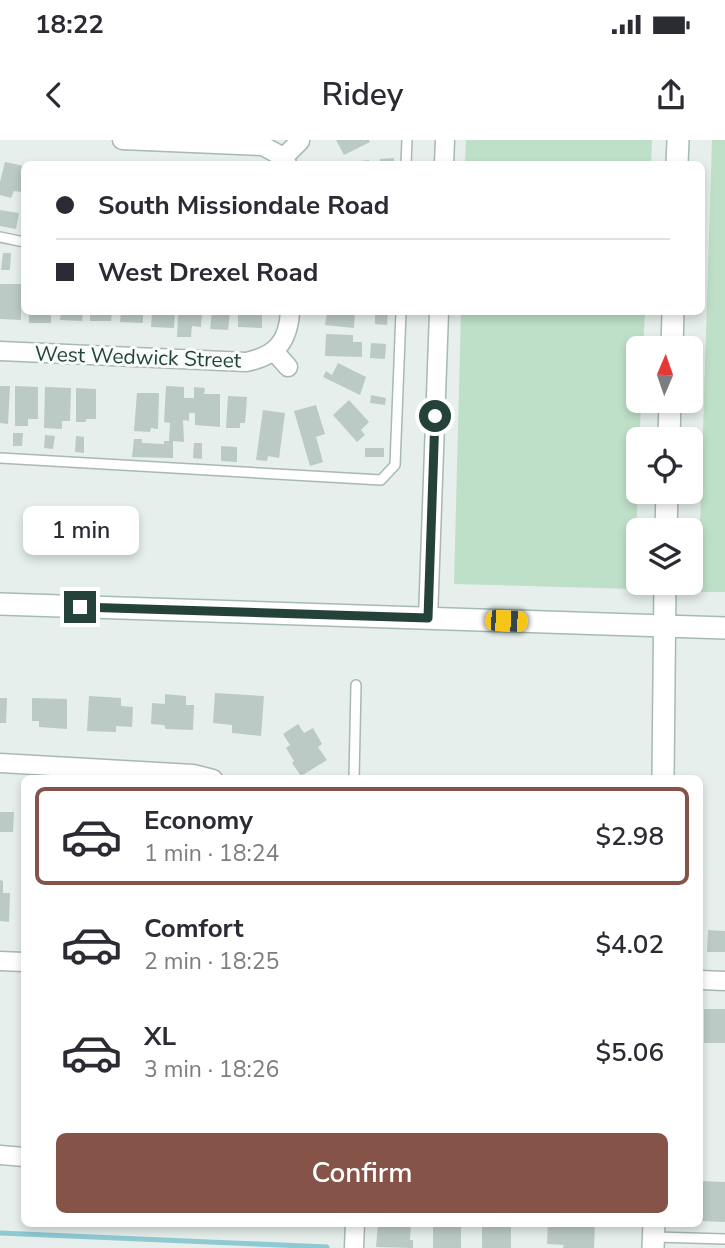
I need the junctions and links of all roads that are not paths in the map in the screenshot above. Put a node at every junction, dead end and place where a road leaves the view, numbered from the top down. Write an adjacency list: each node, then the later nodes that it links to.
1 (122, 140): 6 (street)
2 (407, 140): 7 (lane)
3 (445, 140): 8 (street)
4 (678, 140): 9 (street)
5 (300, 141): 6 (street)
6 (285, 161)
7 (407, 161)
8 (444, 161)
9 (677, 161)
10 (0, 237): 11 (lane)
11 (21, 241)
12 (289, 315): 18 (street)
13 (401, 315): 20 (lane)
14 (439, 315): 23 (street)
15 (673, 315): 16 (street)
16 (672, 336)
17 (0, 351): 18 (street, West Wedwick Street)
18 (274, 351): 19 (street)
19 (288, 367)
20 (0, 458)
21 (665, 595): 24 (street)
22 (0, 604): 23 (street)
23 (428, 618): 24 (street)
24 (664, 626): 25 (street); 30 (street)
25 (725, 628)
26 (356, 685): 29 (lane)
27 (0, 763): 28 (street)
28 (198, 775)
29 (354, 775)
30 (663, 775)
31 (0, 961): 32 (street)
32 (21, 962)
33 (703, 980): 34 (street)
34 (725, 981)
35 (0, 1156): 36 (street)
36 (21, 1157)
37 (355, 1227): 40 (street)
38 (653, 1236): 39 (lane)
39 (725, 1239)
40 (354, 1248)

